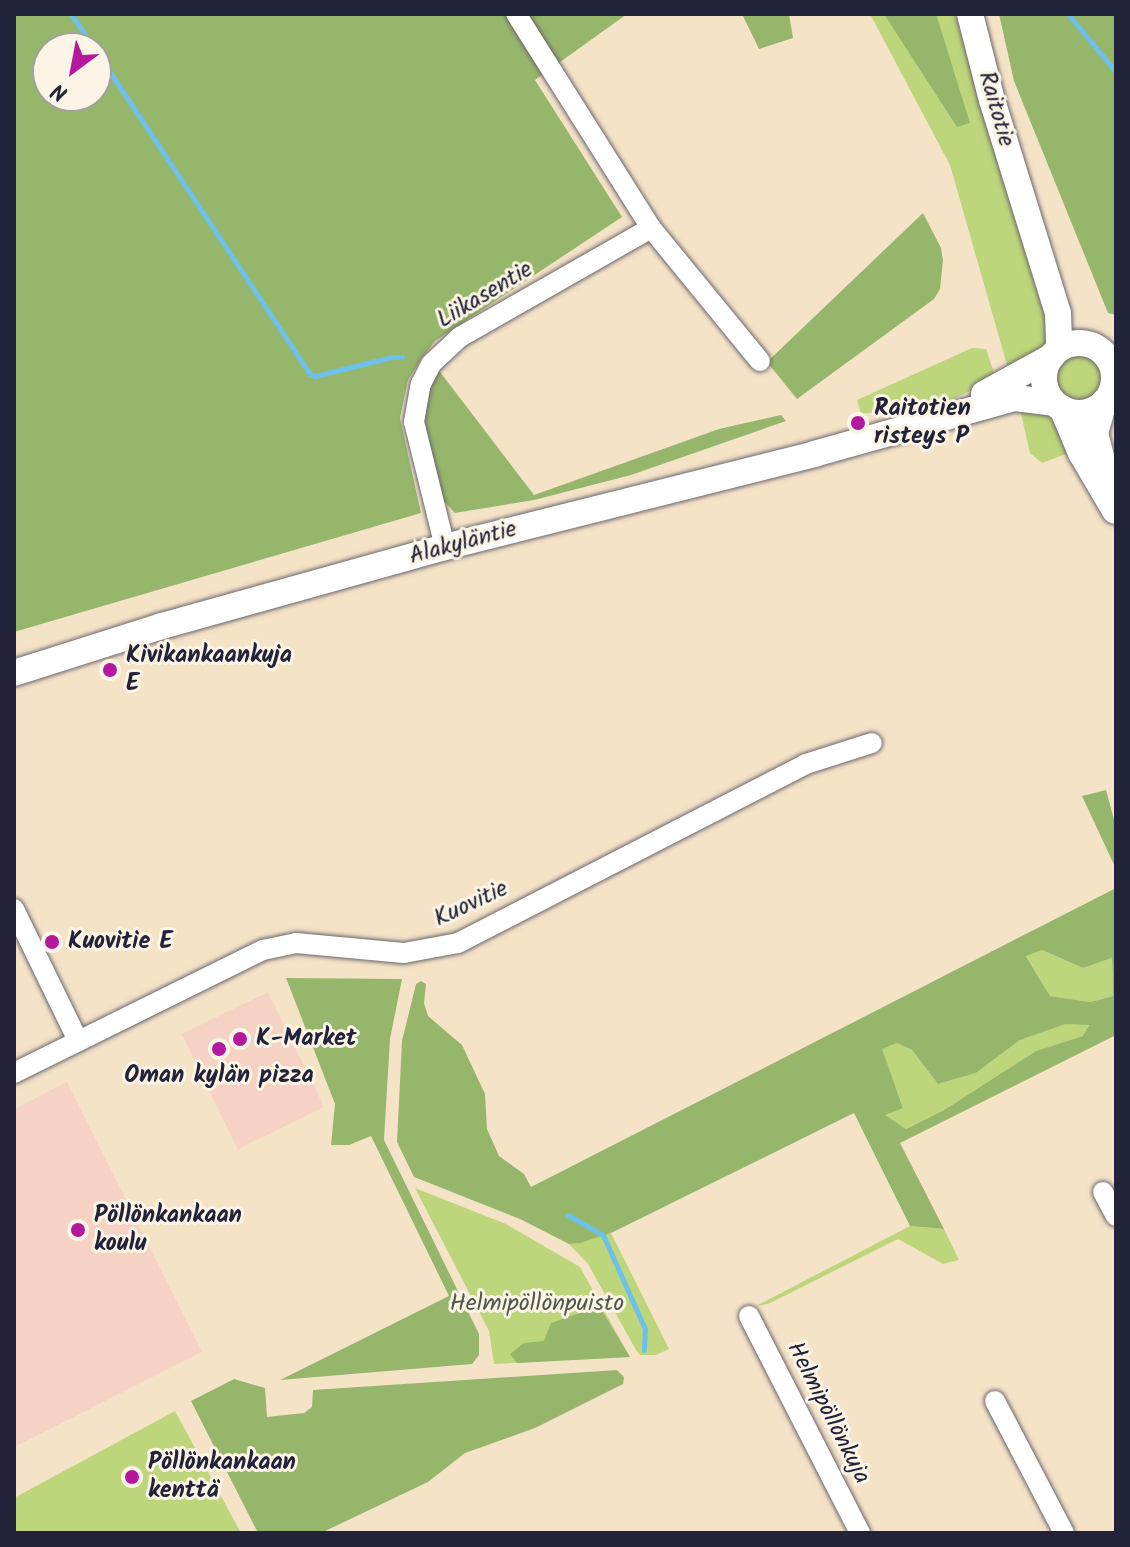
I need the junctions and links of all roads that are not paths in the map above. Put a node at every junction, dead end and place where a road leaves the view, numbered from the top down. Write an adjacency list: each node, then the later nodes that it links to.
1 (516, 14): 4 (street)
2 (970, 14): 3 (main road, Raitotie)
3 (1024, 202): 5 (main road, Raitotie); 6 (main road, Raitotie)
4 (651, 228): 7 (street); 12 (street, Liikasentie)
5 (1104, 350): 6 (main road); 8 (main road)
6 (1055, 353): 9 (main road); 10 (main road, Alakyläntie)
7 (760, 361)
8 (1110, 395): 9 (main road); 11 (main road)
9 (1058, 406): 10 (main road, Alakyläntie); 11 (main road)
10 (915, 426): 12 (main road, Alakyläntie)
11 (1116, 512)
12 (445, 547): 13 (main road, Alakyläntie)
13 (14, 673)
14 (872, 743): 16 (street, Kuovitie)
15 (14, 909): 16 (street)
16 (78, 1041): 17 (street, Kuovitie)
17 (14, 1073)
18 (1103, 1192): 19 (street)
19 (1116, 1216)
20 (749, 1316): 22 (street, Helmipöllönkuja)
21 (995, 1401): 23 (street)
22 (860, 1533)
23 (1064, 1533)

